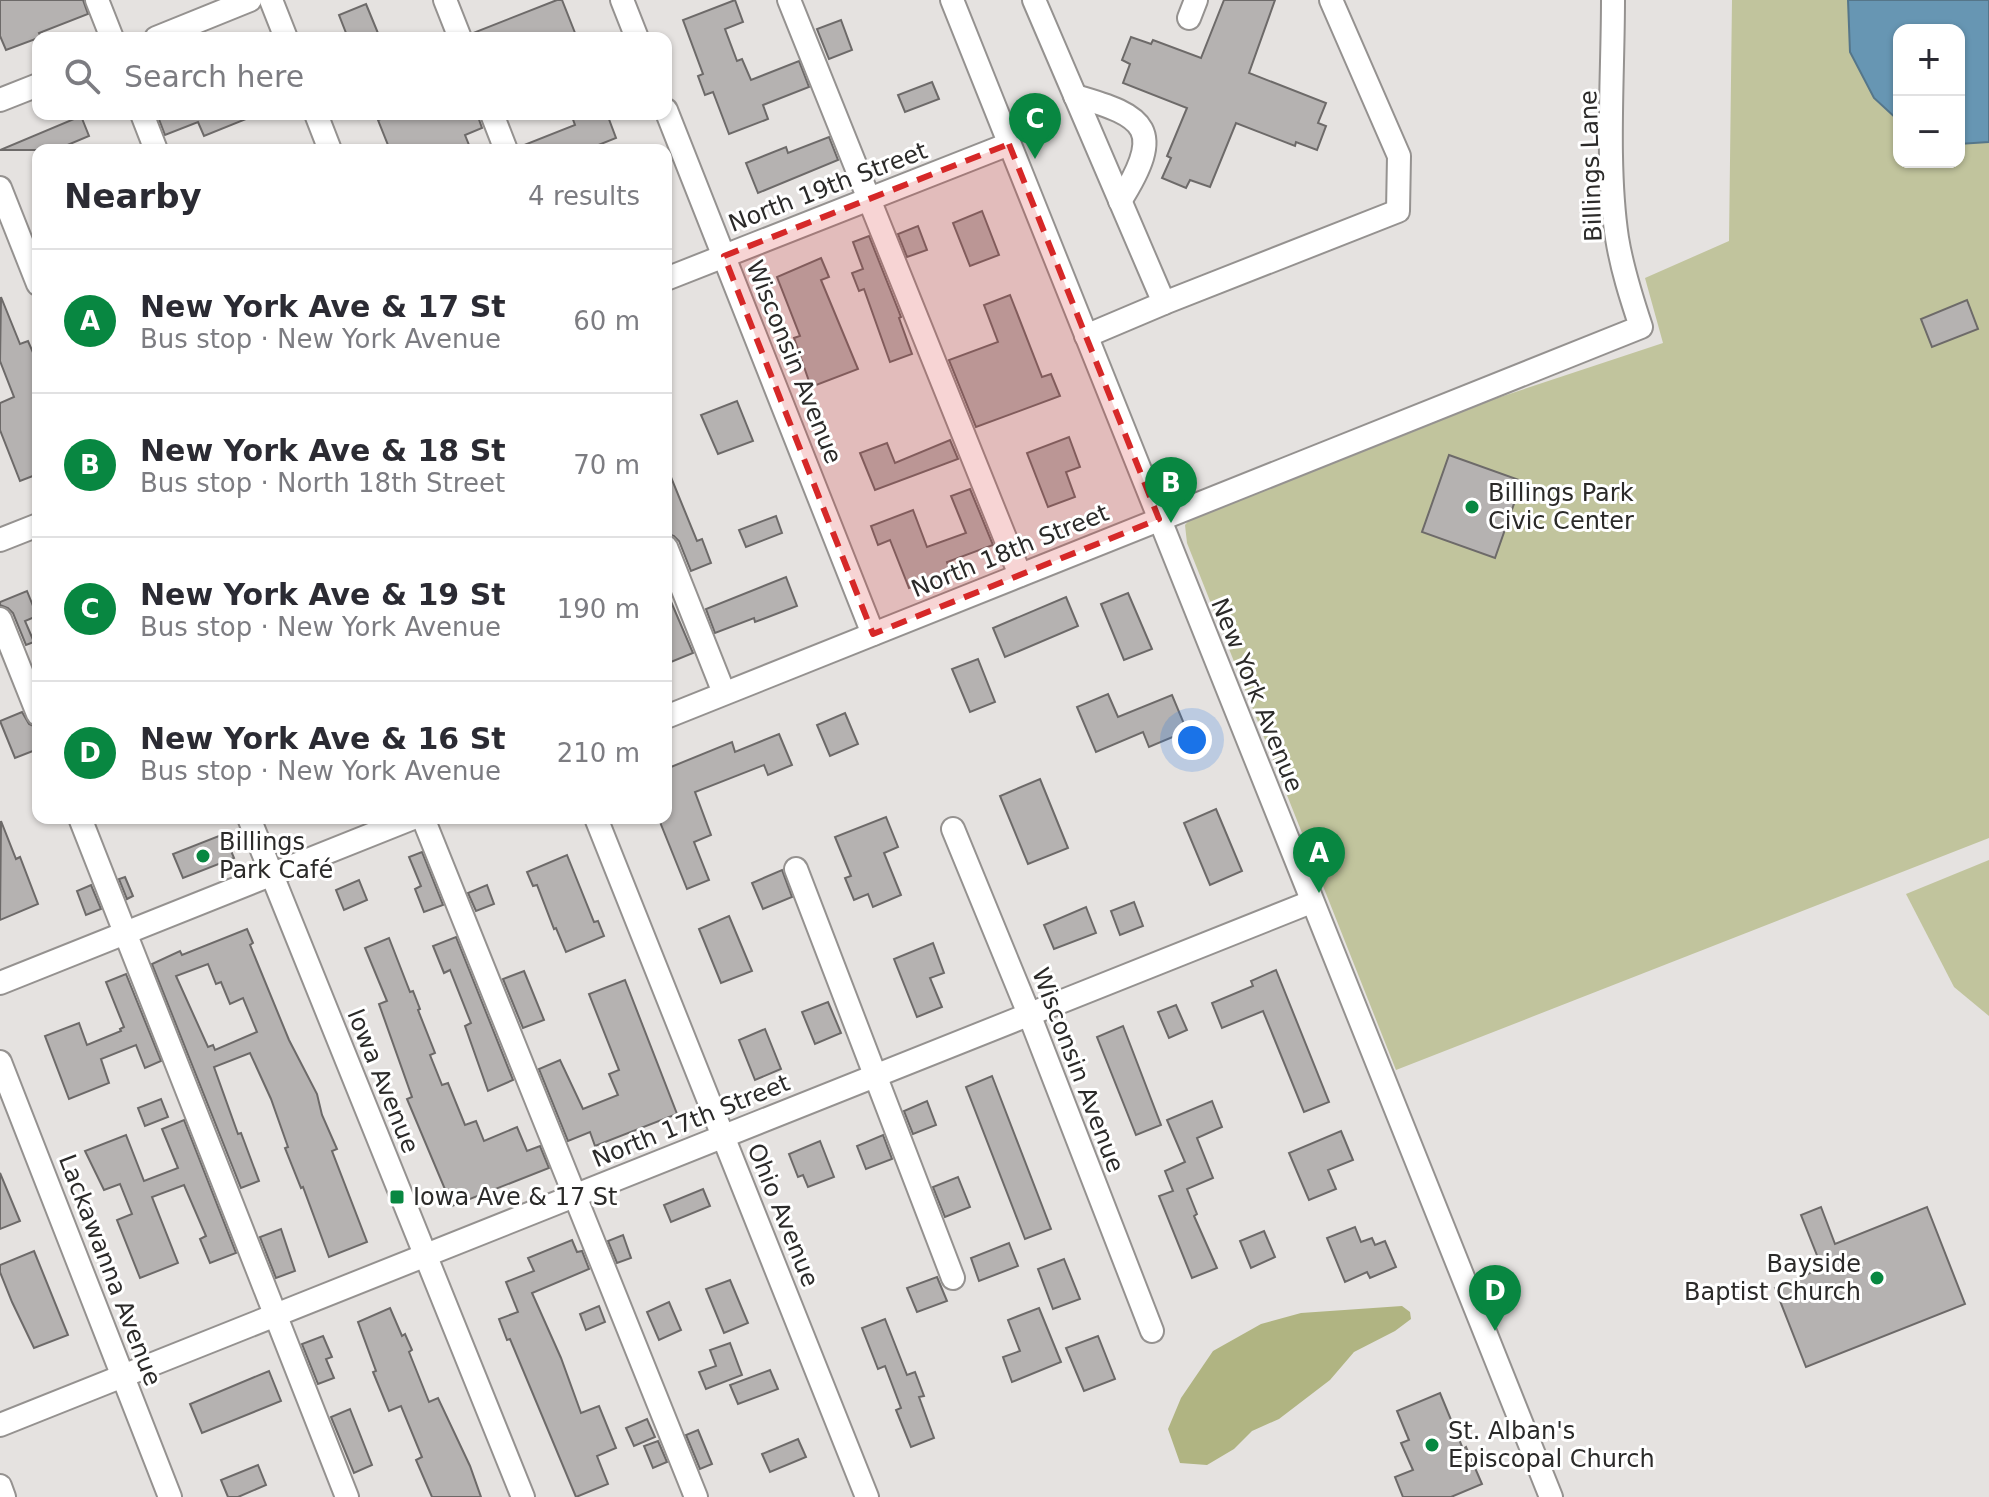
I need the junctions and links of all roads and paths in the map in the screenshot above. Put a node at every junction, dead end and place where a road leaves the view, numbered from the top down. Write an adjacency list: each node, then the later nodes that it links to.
1 (97, 0): 11 (street)
2 (250, 0): 12 (street)
3 (271, 0): 13 (street)
4 (445, 0): 14 (street)
5 (622, 0): 15 (street)
6 (789, 0): 28 (street)
7 (952, 0): 26 (street, New York Avenue)
8 (1034, 0): 17 (street)
9 (1331, 0): 33 (street)
10 (1613, 0): 34 (street, Billings Lane)
11 (110, 32)
12 (171, 32)
13 (284, 32)
14 (458, 32)
15 (635, 32)
16 (32, 87): 18 (street)
17 (1075, 96): 29 (street); 29 (street)
18 (0, 100)
19 (144, 120): 23 (street)
20 (318, 120): 24 (street)
21 (494, 120): 25 (street)
22 (670, 120): 30 (street, Wisconsin Avenue)
23 (154, 144)
24 (328, 144)
25 (504, 144)
26 (1009, 144): 28 (street, North 19th Street); 35 (street, New York Avenue)
27 (0, 188): 31 (street)
28 (868, 200): 30 (street, North 19th Street); 40 (street)
29 (1120, 201): 33 (street)
30 (724, 256): 32 (street, North 19th Street); 42 (street, Wisconsin Avenue)
31 (32, 269)
32 (672, 277)
33 (1164, 303): 35 (street)
34 (1641, 327): 36 (street, North 18th Street)
35 (1086, 336): 36 (street, New York Avenue)
36 (1159, 519): 40 (street, North 18th Street); 54 (street, New York Avenue)
37 (32, 527): 38 (street)
38 (0, 540)
39 (672, 562): 43 (street)
40 (1020, 575): 42 (street, North 18th Street)
41 (0, 619): 44 (street)
42 (873, 634): 43 (street, North 18th Street)
43 (724, 693): 45 (street, North 18th Street)
44 (32, 699)
45 (672, 715)
46 (82, 824): 55 (street)
47 (251, 824): 53 (street, Iowa Avenue)
48 (398, 824): 53 (street)
49 (425, 824): 61 (street)
50 (598, 824): 60 (street, Ohio Avenue)
51 (953, 829): 57 (street, Wisconsin Avenue)
52 (796, 869): 59 (street)
53 (271, 875): 55 (street); 62 (street, Iowa Avenue)
54 (1311, 902): 57 (street, North 17th Street); 75 (street, New York Avenue)
55 (126, 933): 56 (street); 64 (street)
56 (0, 983)
57 (1029, 1014): 59 (street, North 17th Street); 65 (street, Wisconsin Avenue)
58 (0, 1062): 66 (street, Lackawanna Avenue)
59 (876, 1075): 60 (street, North 17th Street); 63 (street)
60 (723, 1136): 61 (street, North 17th Street); 74 (street, Ohio Avenue)
61 (573, 1196): 62 (street, North 17th Street); 73 (street)
62 (426, 1255): 64 (street, North 17th Street); 72 (street, Iowa Avenue)
63 (953, 1278)
64 (274, 1316): 66 (street, North 17th Street); 71 (street)
65 (1152, 1331)
66 (123, 1376): 67 (street, North 17th Street); 70 (street, Lackawanna Avenue)
67 (0, 1425)
68 (0, 1486): 69 (street)
69 (4, 1497)
70 (170, 1497)
71 (347, 1497)
72 (523, 1497)
73 (696, 1497)
74 (867, 1497)
75 (1551, 1497)

